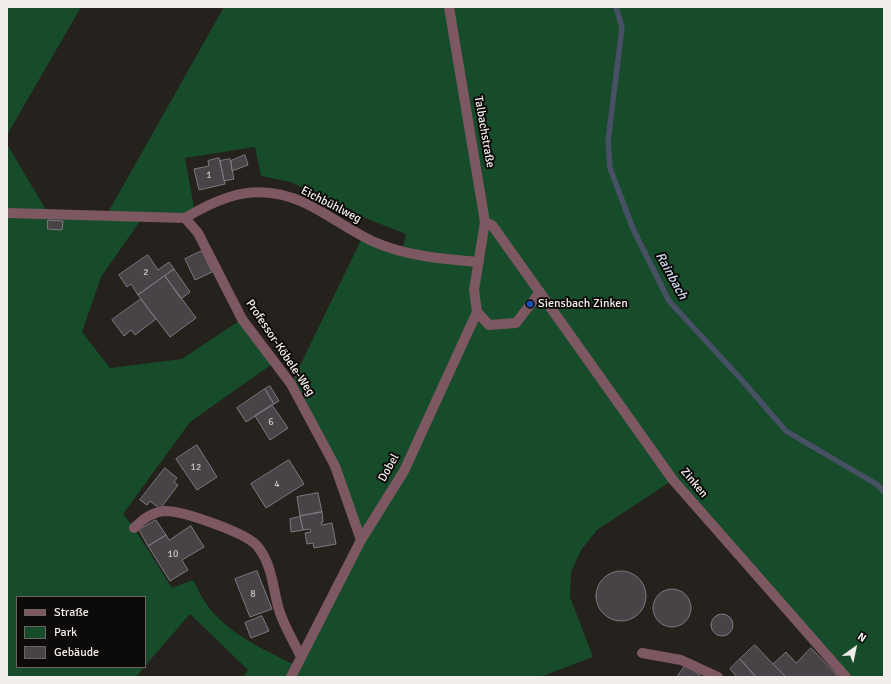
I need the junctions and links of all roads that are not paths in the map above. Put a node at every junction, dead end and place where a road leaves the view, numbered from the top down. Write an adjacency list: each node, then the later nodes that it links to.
1 (449, 7): 4 (street, Talbachstraße)
2 (7, 213): 3 (street)
3 (185, 218): 5 (street, Eichbühlweg); 9 (street, Professor-Köbele-Weg)
4 (485, 222): 5 (street, Talbachstraße); 6 (street, Zinken)
5 (479, 262): 7 (street)
6 (540, 292): 7 (street); 14 (street, Zinken)
7 (477, 312): 9 (street, Dobel)
8 (134, 528): 11 (street)
9 (361, 540): 11 (street, Dobel)
10 (642, 653): 13 (street)
11 (301, 657): 12 (street, Dobel)
12 (291, 677)
13 (718, 677)
14 (846, 677)

